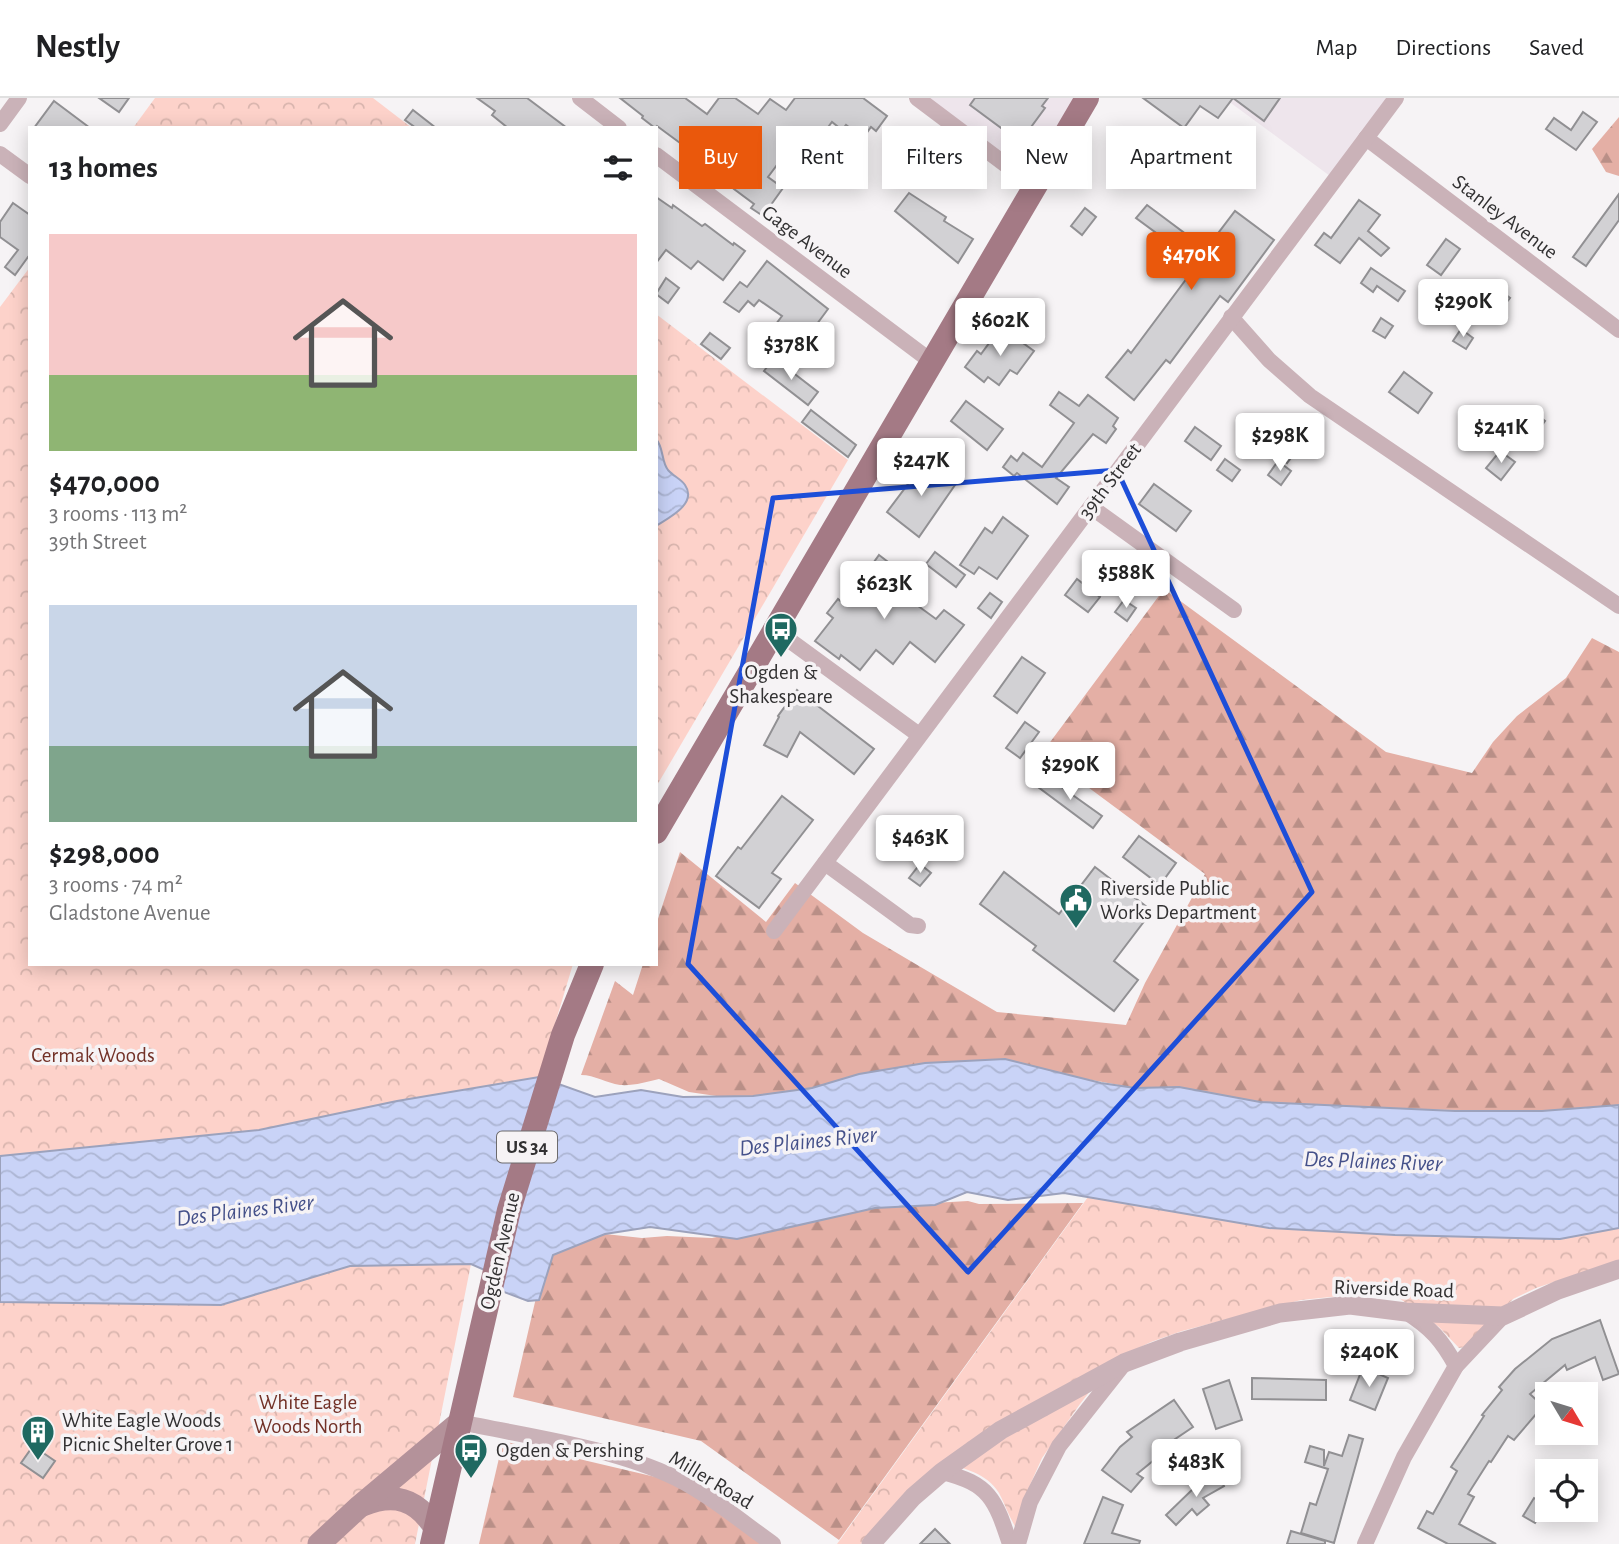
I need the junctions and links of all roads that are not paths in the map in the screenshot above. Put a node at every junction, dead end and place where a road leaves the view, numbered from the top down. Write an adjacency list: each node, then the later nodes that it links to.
1 (19, 98): 6 (street)
2 (580, 98): 7 (street)
3 (917, 98): 12 (street)
4 (1087, 98): 8 (main road)
5 (1396, 98): 9 (street, 39th Street)
6 (0, 124)
7 (617, 126)
8 (1070, 126)
9 (1366, 138): 15 (street, 39th Street); 16 (street, Stanley Avenue)
10 (0, 154): 13 (street)
11 (658, 156): 17 (street, Gage Avenue)
12 (1001, 161)
13 (28, 175)
14 (1032, 189): 17 (main road)
15 (1231, 317): 18 (street, 39th Street); 19 (street)
16 (1619, 330)
17 (932, 362): 21 (main road)
18 (1091, 507): 20 (street); 22 (street, 39th Street)
19 (1616, 598)
20 (1234, 610)
21 (774, 629): 22 (street); 23 (main road)
22 (919, 735): 24 (street, 39th Street)
23 (658, 829)
24 (825, 863): 25 (street); 26 (street, 39th Street)
25 (918, 926)
26 (774, 931)
27 (591, 966): 33 (main road, Ogden Avenue / US 34)
28 (1619, 1269): 30 (street, Riverside Road)
29 (1406, 1312): 30 (street, Riverside Road); 31 (street, Riverside Road); 32 (street)
30 (1503, 1316): 32 (street)
31 (1124, 1363): 34 (street, Riverside Road); 41 (street)
32 (1456, 1366): 42 (street)
33 (460, 1422): 35 (main road); 36 (main road, Ogden Avenue / US 34); 38 (street, Miller Road)
34 (942, 1472): 39 (street, Riverside Road); 40 (street)
35 (360, 1506): 36 (main road); 37 (main road)
36 (433, 1536)
37 (319, 1544)
38 (773, 1544)
39 (871, 1544)
40 (1010, 1544)
41 (1018, 1544)
42 (1365, 1544)

